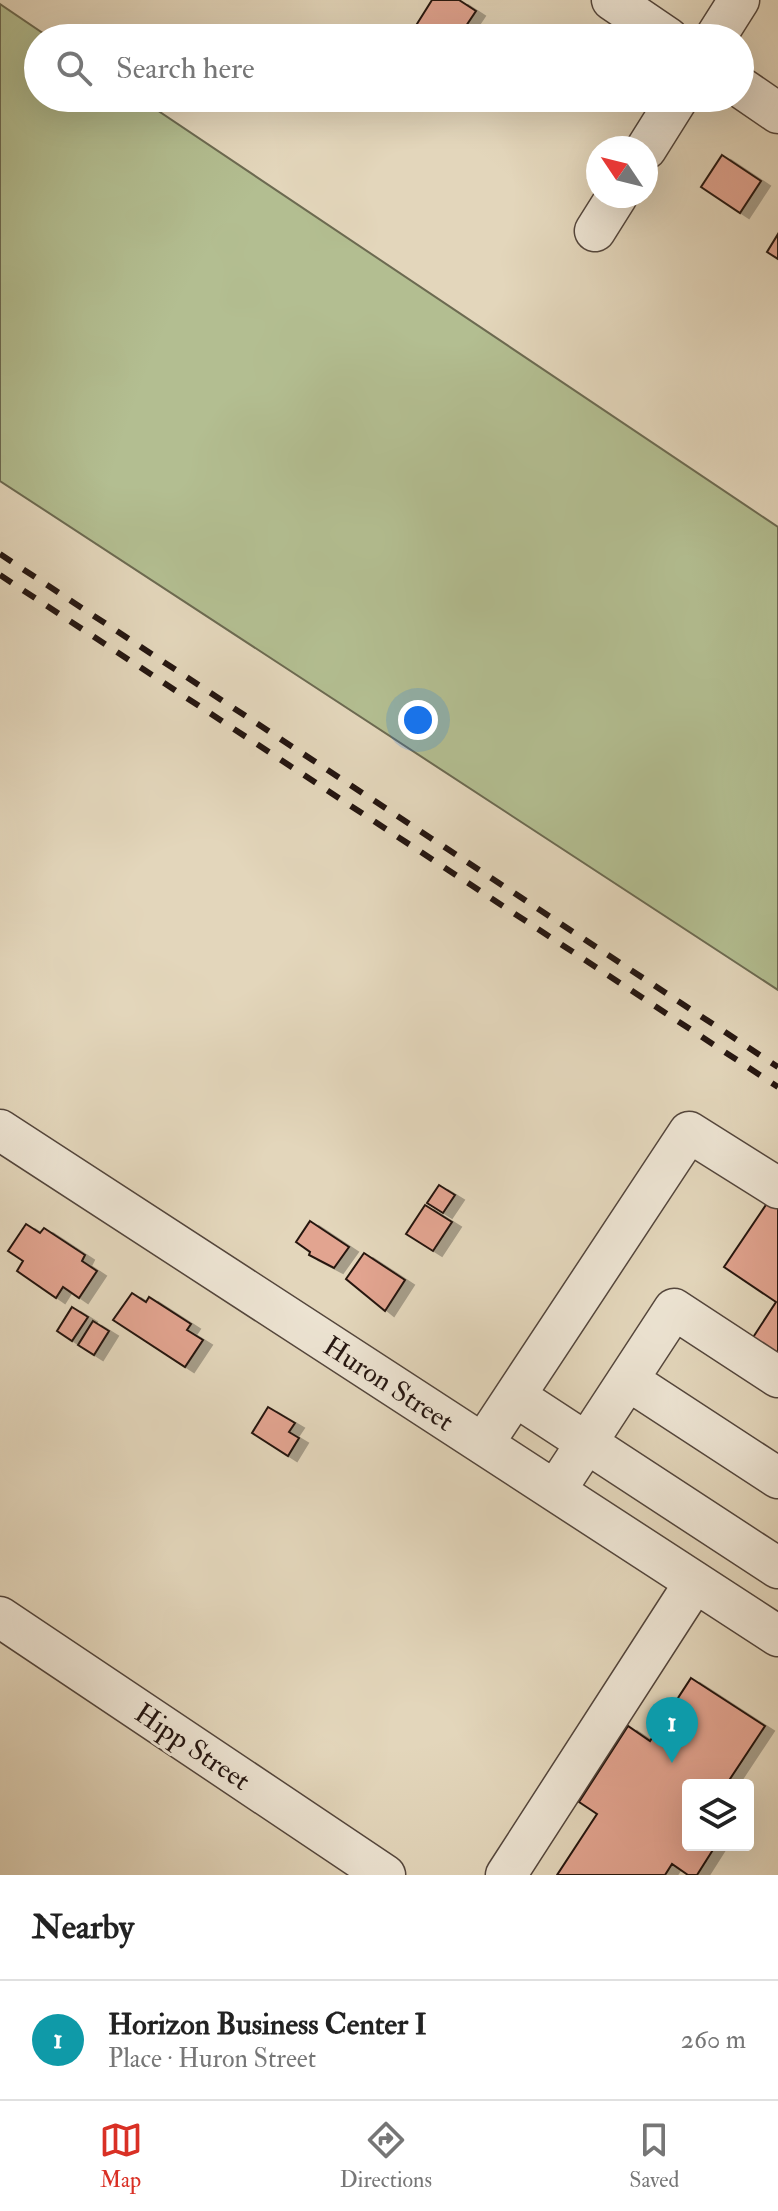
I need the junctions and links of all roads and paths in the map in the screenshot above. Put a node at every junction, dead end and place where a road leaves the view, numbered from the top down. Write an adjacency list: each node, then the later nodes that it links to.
1 (612, 0): 3 (street)
2 (739, 0): 4 (street)
3 (647, 24)
4 (724, 24)
5 (754, 97): 7 (street)
6 (669, 112): 8 (street)
7 (778, 113)
8 (654, 136)
9 (609, 208): 10 (street)
10 (595, 231)
11 (0, 1130): 16 (street, Huron Street)
12 (778, 1188): 15 (street)
13 (778, 1377): 14 (street)
14 (628, 1380): 17 (street); 18 (street)
15 (515, 1396): 16 (street); 17 (street)
16 (483, 1444): 19 (street, Huron Street)
17 (586, 1444): 19 (street); 20 (street)
18 (778, 1478)
19 (555, 1491): 21 (street, Huron Street)
20 (778, 1568)
21 (695, 1582): 23 (street, Huron Street); 25 (street)
22 (0, 1617): 24 (street, Hipp Street)
23 (778, 1636)
24 (385, 1875)
25 (506, 1875)

